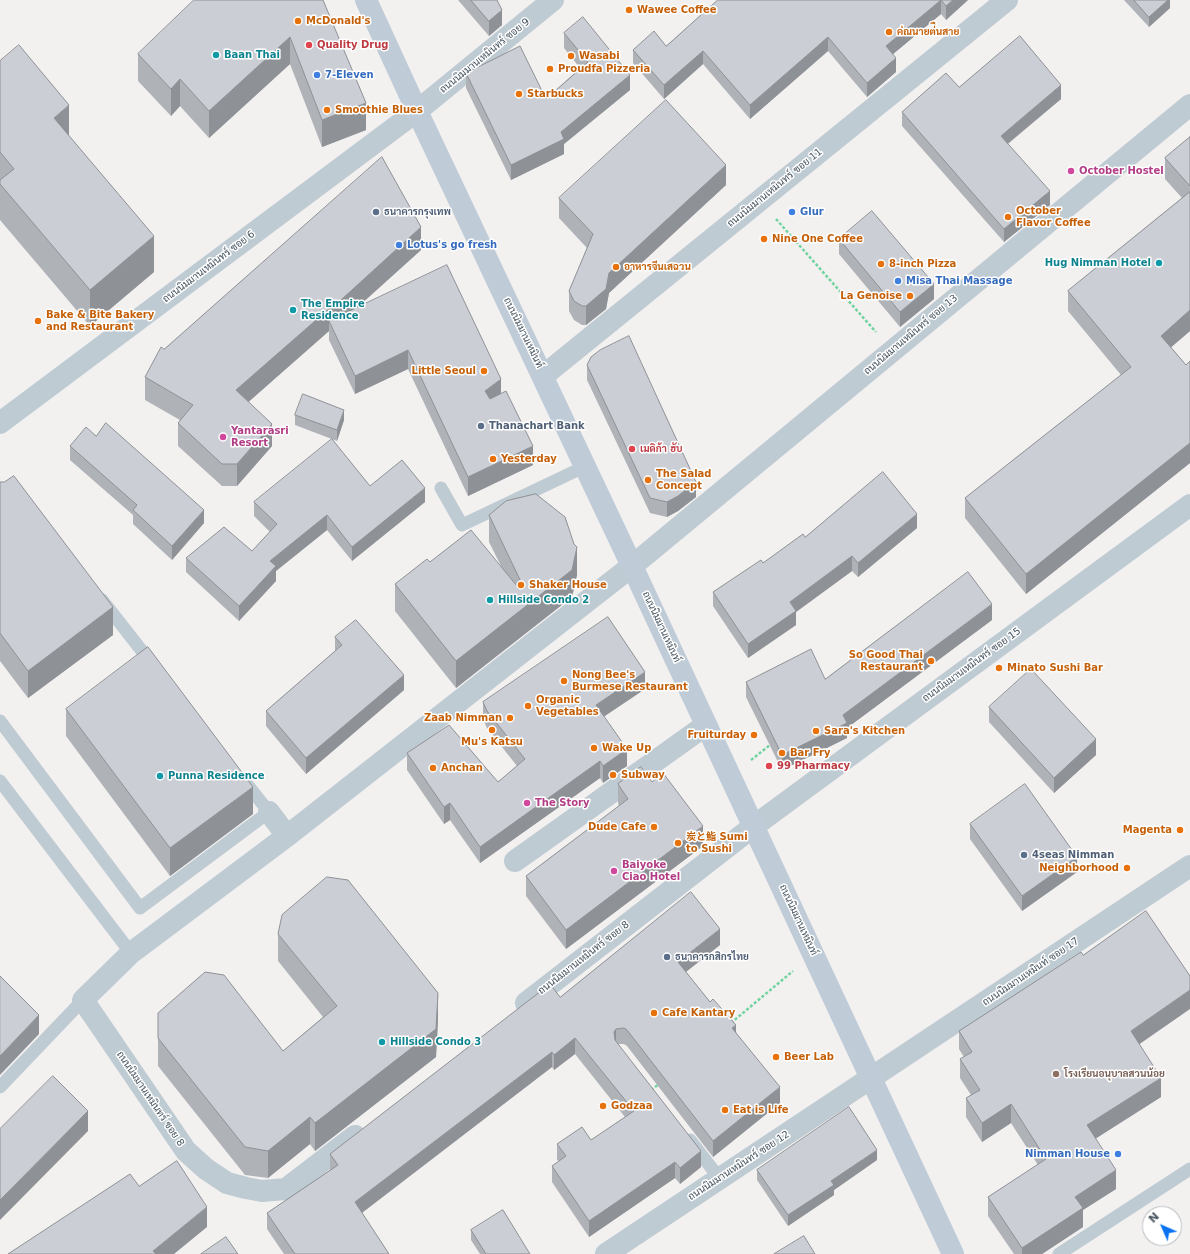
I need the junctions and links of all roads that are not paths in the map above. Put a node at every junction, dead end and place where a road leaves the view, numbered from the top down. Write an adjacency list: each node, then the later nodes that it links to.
1 (366, 0): 5 (main road, ถนนนิมมานเหมินท์)
2 (553, 0): 5 (street, ถนนนิมมานเหมินทร์ ซอย 9)
3 (1007, 0): 6 (street, ถนนนิมมานเหมินทร์ ซอย 11)
4 (1190, 104): 11 (street, ถนนนิมมานเหมินทร์ ซอย 13)
5 (417, 111): 6 (main road, ถนนนิมมานเหมินท์); 7 (street, ถนนนิมมานเหมินทร์ ซอย 6)
6 (543, 376): 8 (main road, ถนนนิมมานเหมินท์)
7 (0, 423)
8 (586, 466): 9 (lane); 11 (main road, ถนนนิมมานเหมินท์)
9 (441, 488)
10 (1190, 504): 19 (street, ถนนนิมมานเหมินทร์ ซอย 15)
11 (632, 566): 15 (main road, ถนนนิมมานเหมินท์); 20 (street, ถนนนิมมานเหมินทร์ ซอย 13)
12 (96, 592): 13 (lane)
13 (160, 674)
14 (0, 721): 18 (lane)
15 (706, 725): 19 (main road, ถนนนิมมานเหมินท์); 21 (street)
16 (234, 768): 18 (lane)
17 (0, 781): 23 (lane)
18 (269, 812): 20 (street)
19 (754, 826): 25 (street, ถนนนิมมานเหมินทร์ ซอย 8); 26 (main road, ถนนนิมมานเหมินท์)
20 (287, 836): 23 (street, ถนนนิมมานเหมินทร์ ซอย 13)
21 (515, 861)
22 (1190, 866): 26 (street, ถนนนิมมานเหมินท์ ซอย 17)
23 (131, 953): 24 (street, ถนนนิมมานเหมินทร์ ซอย 13)
24 (83, 1000): 27 (lane); 28 (street, ถนนนิมมานเหมินทร์ ซอย 8)
25 (511, 1014)
26 (871, 1078): 31 (street, ถนนนิมมานเหมินทร์ ซอย 12); 33 (main road, ถนนนิมมานเหมินท์)
27 (0, 1087)
28 (372, 1123)
29 (681, 1128): 31 (lane)
30 (1190, 1169): 34 (lane)
31 (720, 1179): 32 (street, ถนนนิมมานเหมินทร์ ซอย 12)
32 (606, 1254)
33 (953, 1254)
34 (1059, 1254)

